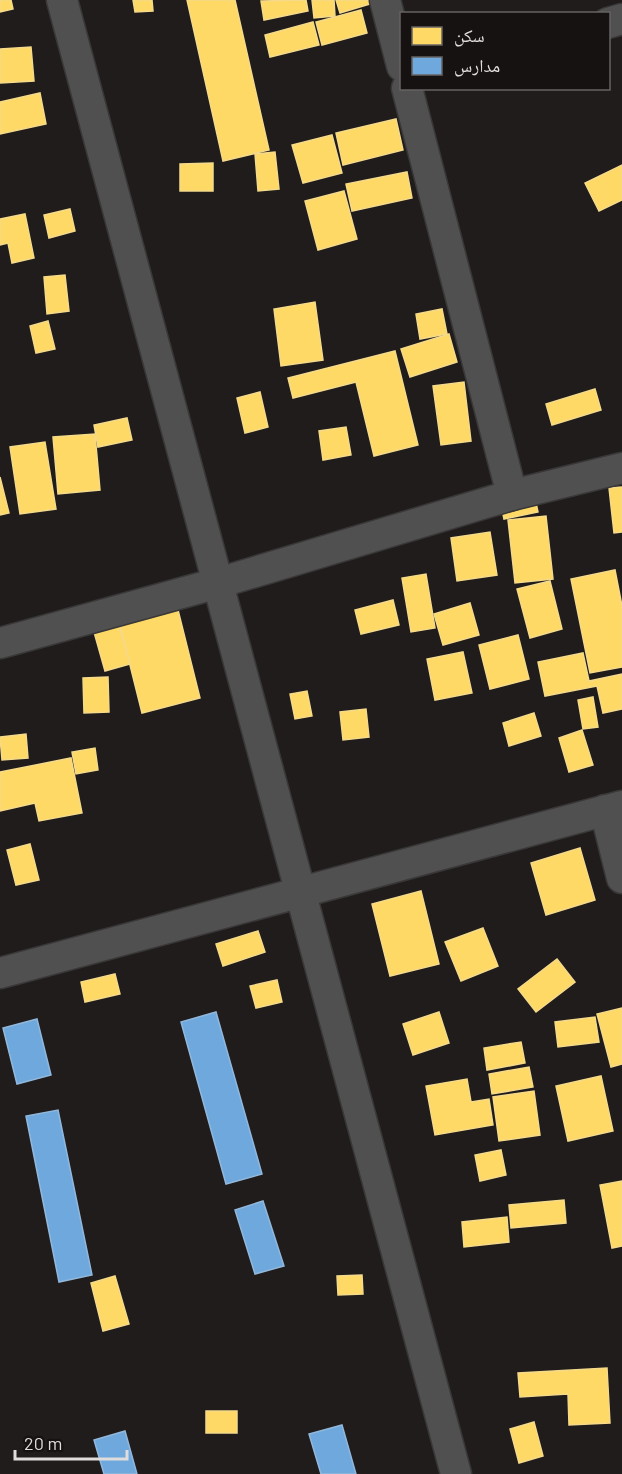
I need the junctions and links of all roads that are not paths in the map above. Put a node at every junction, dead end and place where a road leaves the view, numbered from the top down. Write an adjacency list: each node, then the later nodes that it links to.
1 (62, 0): 7 (street)
2 (385, 0): 3 (street)
3 (400, 58)
4 (408, 90): 6 (street)
5 (622, 468): 6 (street)
6 (512, 495): 7 (street)
7 (218, 583): 8 (street); 11 (street)
8 (0, 643)
9 (613, 808): 10 (street); 11 (street)
10 (622, 878)
11 (300, 892): 12 (street); 13 (street)
12 (0, 973)
13 (456, 1474)

